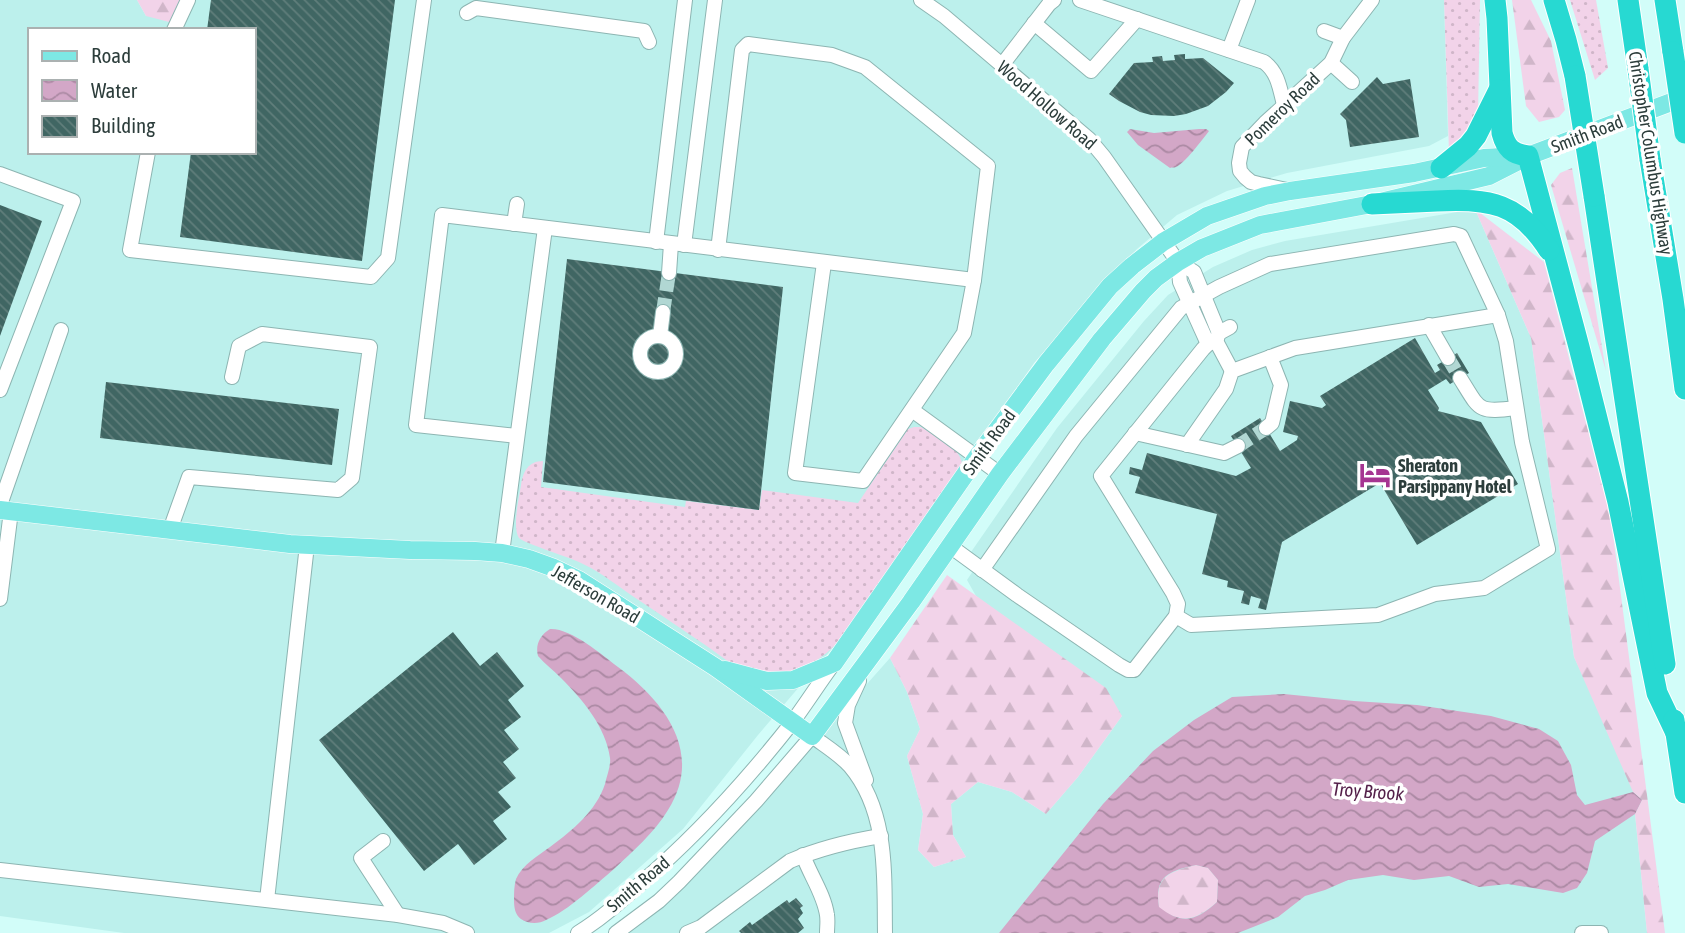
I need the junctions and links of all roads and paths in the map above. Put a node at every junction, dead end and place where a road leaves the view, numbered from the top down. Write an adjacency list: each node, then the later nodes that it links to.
1 (188, 0): 17 (street)
2 (424, 0): 29 (street)
3 (685, 0): 39 (street)
4 (715, 0): 39 (street)
5 (921, 0): 23 (street, Wood Hollow Road)
6 (1054, 0): 16 (street)
7 (1080, 0): 15 (street)
8 (1248, 0): 21 (street)
9 (1372, 0): 19 (street, Pomeroy Road)
10 (1495, 0): 25 (highway)
11 (1554, 0): 82 (highway, bridge)
12 (1628, 0): 59 (highway, Christopher Columbus Highway, bridge)
13 (1665, 0): 28 (highway, Christopher Columbus Highway, bridge)
14 (467, 13): 20 (street)
15 (1137, 19): 16 (street); 21 (street)
16 (1034, 23): 23 (street)
17 (175, 28)
18 (1324, 31): 19 (street)
19 (1343, 38): 22 (street, Pomeroy Road)
20 (649, 42)
21 (1229, 50): 27 (street)
22 (1331, 63): 24 (street); 27 (street, Pomeroy Road)
23 (1002, 65): 38 (street, Wood Hollow Road)
24 (1352, 82)
25 (1500, 88): 30 (highway); 31 (highway)
26 (1685, 97): 30 (main road, Smith Road)
27 (1284, 105): 33 (street, Pomeroy Road)
28 (1685, 133)
29 (148, 154)
30 (1528, 156): 31 (main road, Smith Road); 35 (main road, Smith Road); 43 (highway)
31 (1441, 168): 33 (main road, Smith Road)
32 (0, 174): 60 (street)
33 (1290, 191): 38 (main road, Smith Road)
34 (517, 204): 36 (street)
35 (1372, 204): 41 (main road, Smith Road); 43 (highway)
36 (514, 224): 37 (street); 65 (street)
37 (545, 228): 39 (street); 65 (street)
38 (1163, 242): 41 (street, Wood Hollow Road); 68 (main road, Smith Road)
39 (671, 244): 40 (street); 44 (street)
40 (718, 250): 42 (street); 45 (street)
41 (1178, 261): 46 (street, Wood Hollow Road); 47 (street); 69 (main road, Smith Road)
42 (824, 263): 45 (street); 62 (street)
43 (1558, 268): 82 (highway)
44 (669, 272)
45 (974, 280): 62 (street)
46 (1204, 295): 47 (street); 49 (street); 53 (street, Wood Hollow Road)
47 (1190, 302): 53 (street); 75 (street)
48 (663, 312): 52 (street)
49 (1498, 315): 50 (street); 61 (street)
50 (1429, 325): 54 (street); 55 (street)
51 (61, 330): 70 (street)
52 (660, 336)
53 (1218, 336): 56 (street); 64 (street)
54 (1270, 357): 56 (street); 63 (street)
55 (1448, 358)
56 (1232, 372): 66 (street)
57 (232, 377): 71 (street)
58 (1460, 378): 61 (street)
59 (1685, 388)
60 (0, 390)
61 (1516, 408): 77 (street)
62 (912, 410): 68 (street)
63 (1266, 428)
64 (1135, 433): 66 (street); 77 (street)
65 (517, 436): 74 (street)
66 (1187, 445): 67 (street)
67 (1238, 446)
68 (977, 457): 69 (street); 79 (main road, Smith Road)
69 (1000, 474): 73 (main road, Smith Road)
70 (4, 508): 71 (main road, Jefferson Road); 76 (street)
71 (170, 530): 72 (main road, Jefferson Road)
72 (307, 545): 74 (main road, Jefferson Road); 90 (street)
73 (950, 545): 75 (street); 78 (main road, Smith Road)
74 (502, 554): 80 (main road, Jefferson Road)
75 (982, 569): 77 (street)
76 (0, 599)
77 (1176, 616)
78 (868, 660): 83 (main road, Smith Road); 85 (street)
79 (834, 663): 80 (main road); 81 (street, Smith Road)
80 (715, 667): 81 (main road, Jefferson Road)
81 (792, 723): 83 (main road, Jefferson Road); 94 (street, Smith Road)
82 (1676, 733): 84 (highway)
83 (811, 736): 85 (street, Jefferson Road); 95 (street, Smith Road)
84 (1685, 793)
85 (876, 818): 86 (street, Jefferson Road)
86 (881, 836): 88 (street); 98 (street, Jefferson Road)
87 (383, 841): 91 (street)
88 (803, 855): 92 (street); 97 (street)
89 (0, 870): 90 (street)
90 (267, 900): 91 (street)
91 (398, 915): 93 (street)
92 (699, 930): 96 (street)
93 (467, 933)
94 (578, 933)
95 (616, 933)
96 (687, 933)
97 (827, 933)
98 (885, 933)
99 (1582, 933): 100 (street)
100 (1601, 933)

